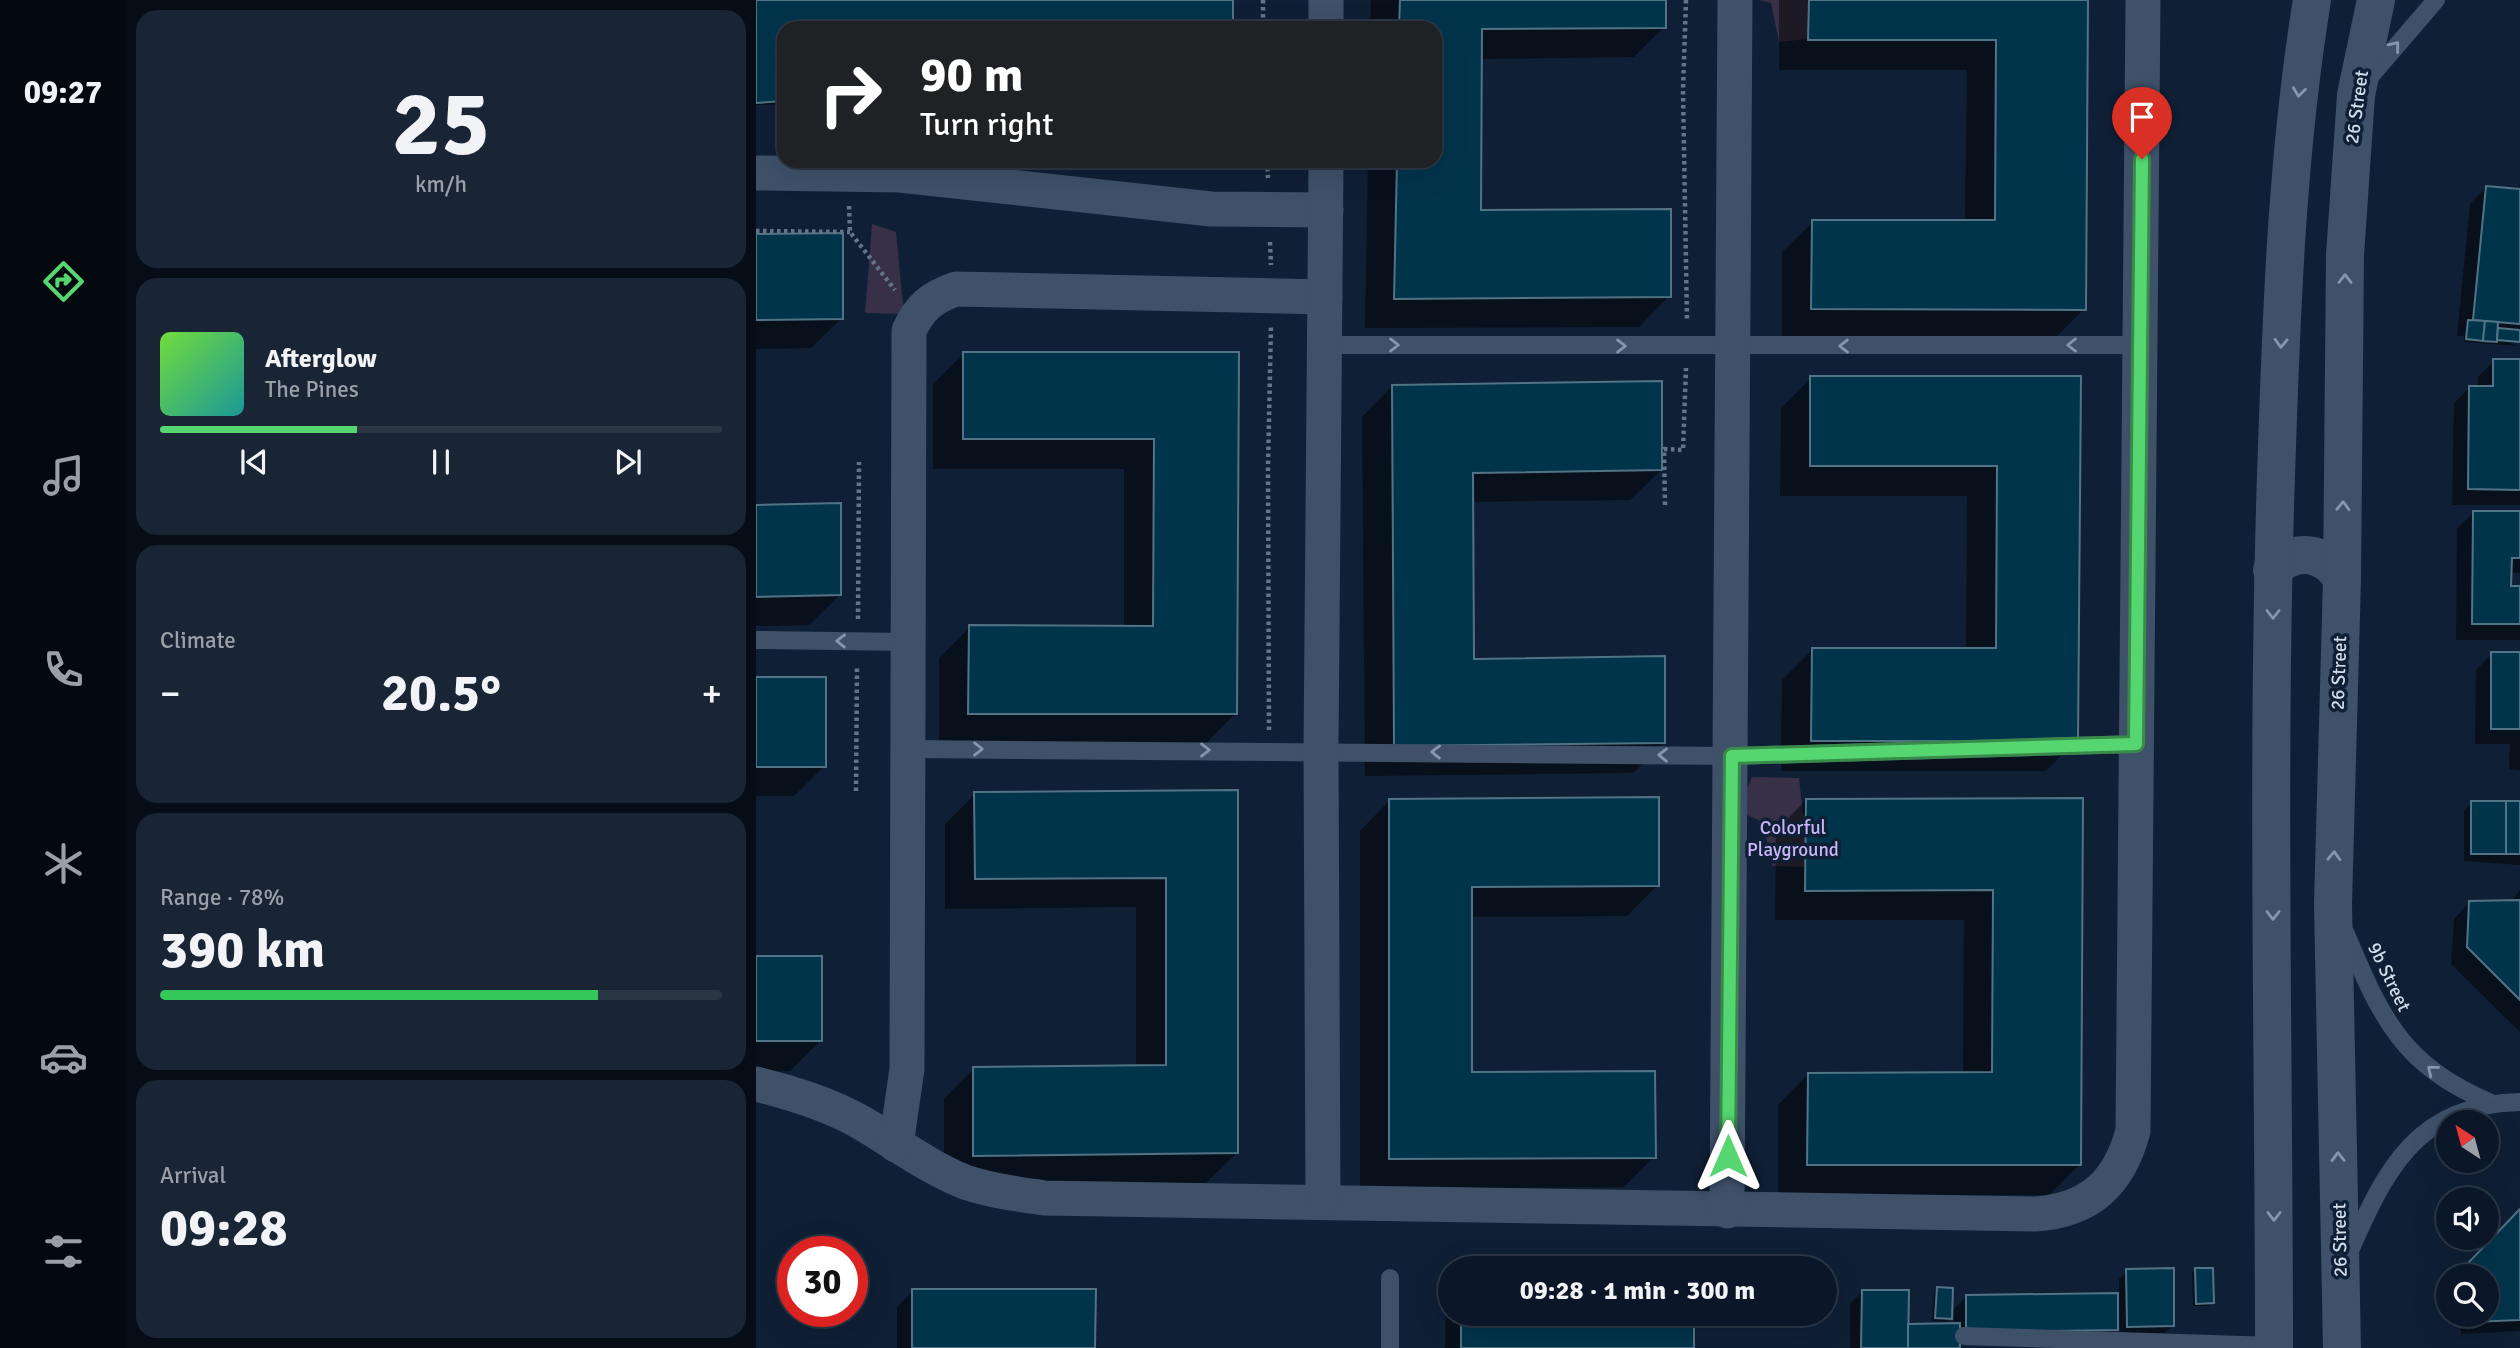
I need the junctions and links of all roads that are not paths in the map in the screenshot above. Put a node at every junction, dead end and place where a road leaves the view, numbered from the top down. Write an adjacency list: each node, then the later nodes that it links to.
1 (1326, 0): 8 (street)
2 (1735, 0): 17 (street)
3 (2143, 0): 16 (street)
4 (2301, 0): 9 (street)
5 (2312, 0): 9 (street)
6 (2376, 0): 10 (street, 26 Street)
7 (2436, 0): 10 (lane, one-way to 7)
8 (1326, 21)
9 (2306, 38): 18 (street, one-way to 18)
10 (2357, 94): 19 (street, 26 Street, one-way to 10)
11 (1326, 168): 13 (street)
12 (756, 173): 13 (street)
13 (1325, 209): 14 (street)
14 (1325, 297): 15 (street); 21 (street)
15 (1325, 345): 17 (lane, one-way to 17); 24 (street)
16 (2140, 345): 17 (lane, one-way to 17); 22 (street)
17 (1733, 347): 25 (street)
18 (2273, 570): 19 (street); 36 (street, one-way to 36)
19 (2342, 579): 26 (street, 26 Street, one-way to 19)
20 (756, 640): 21 (lane, one-way to 20)
21 (909, 642): 23 (street)
22 (2136, 744): 25 (lane); 32 (street)
23 (909, 749): 24 (lane, one-way to 24); 30 (street)
24 (1321, 750): 25 (lane, one-way to 24); 31 (street)
25 (1732, 756): 32 (street)
26 (2333, 904): 29 (lane, 9b Street, one-way to 26); 33 (street, 26 Street, one-way to 26)
27 (756, 1083): 30 (street)
28 (2520, 1102): 29 (lane, 9b Street)
29 (2491, 1103): 33 (lane, 9b Street)
30 (896, 1145): 31 (street)
31 (1323, 1201): 32 (street)
32 (1727, 1211)
33 (2341, 1272): 38 (street, 26 Street)
34 (1390, 1278): 37 (lane)
35 (1964, 1336): 36 (lane)
36 (2274, 1347)
37 (1390, 1348)
38 (2342, 1348)

